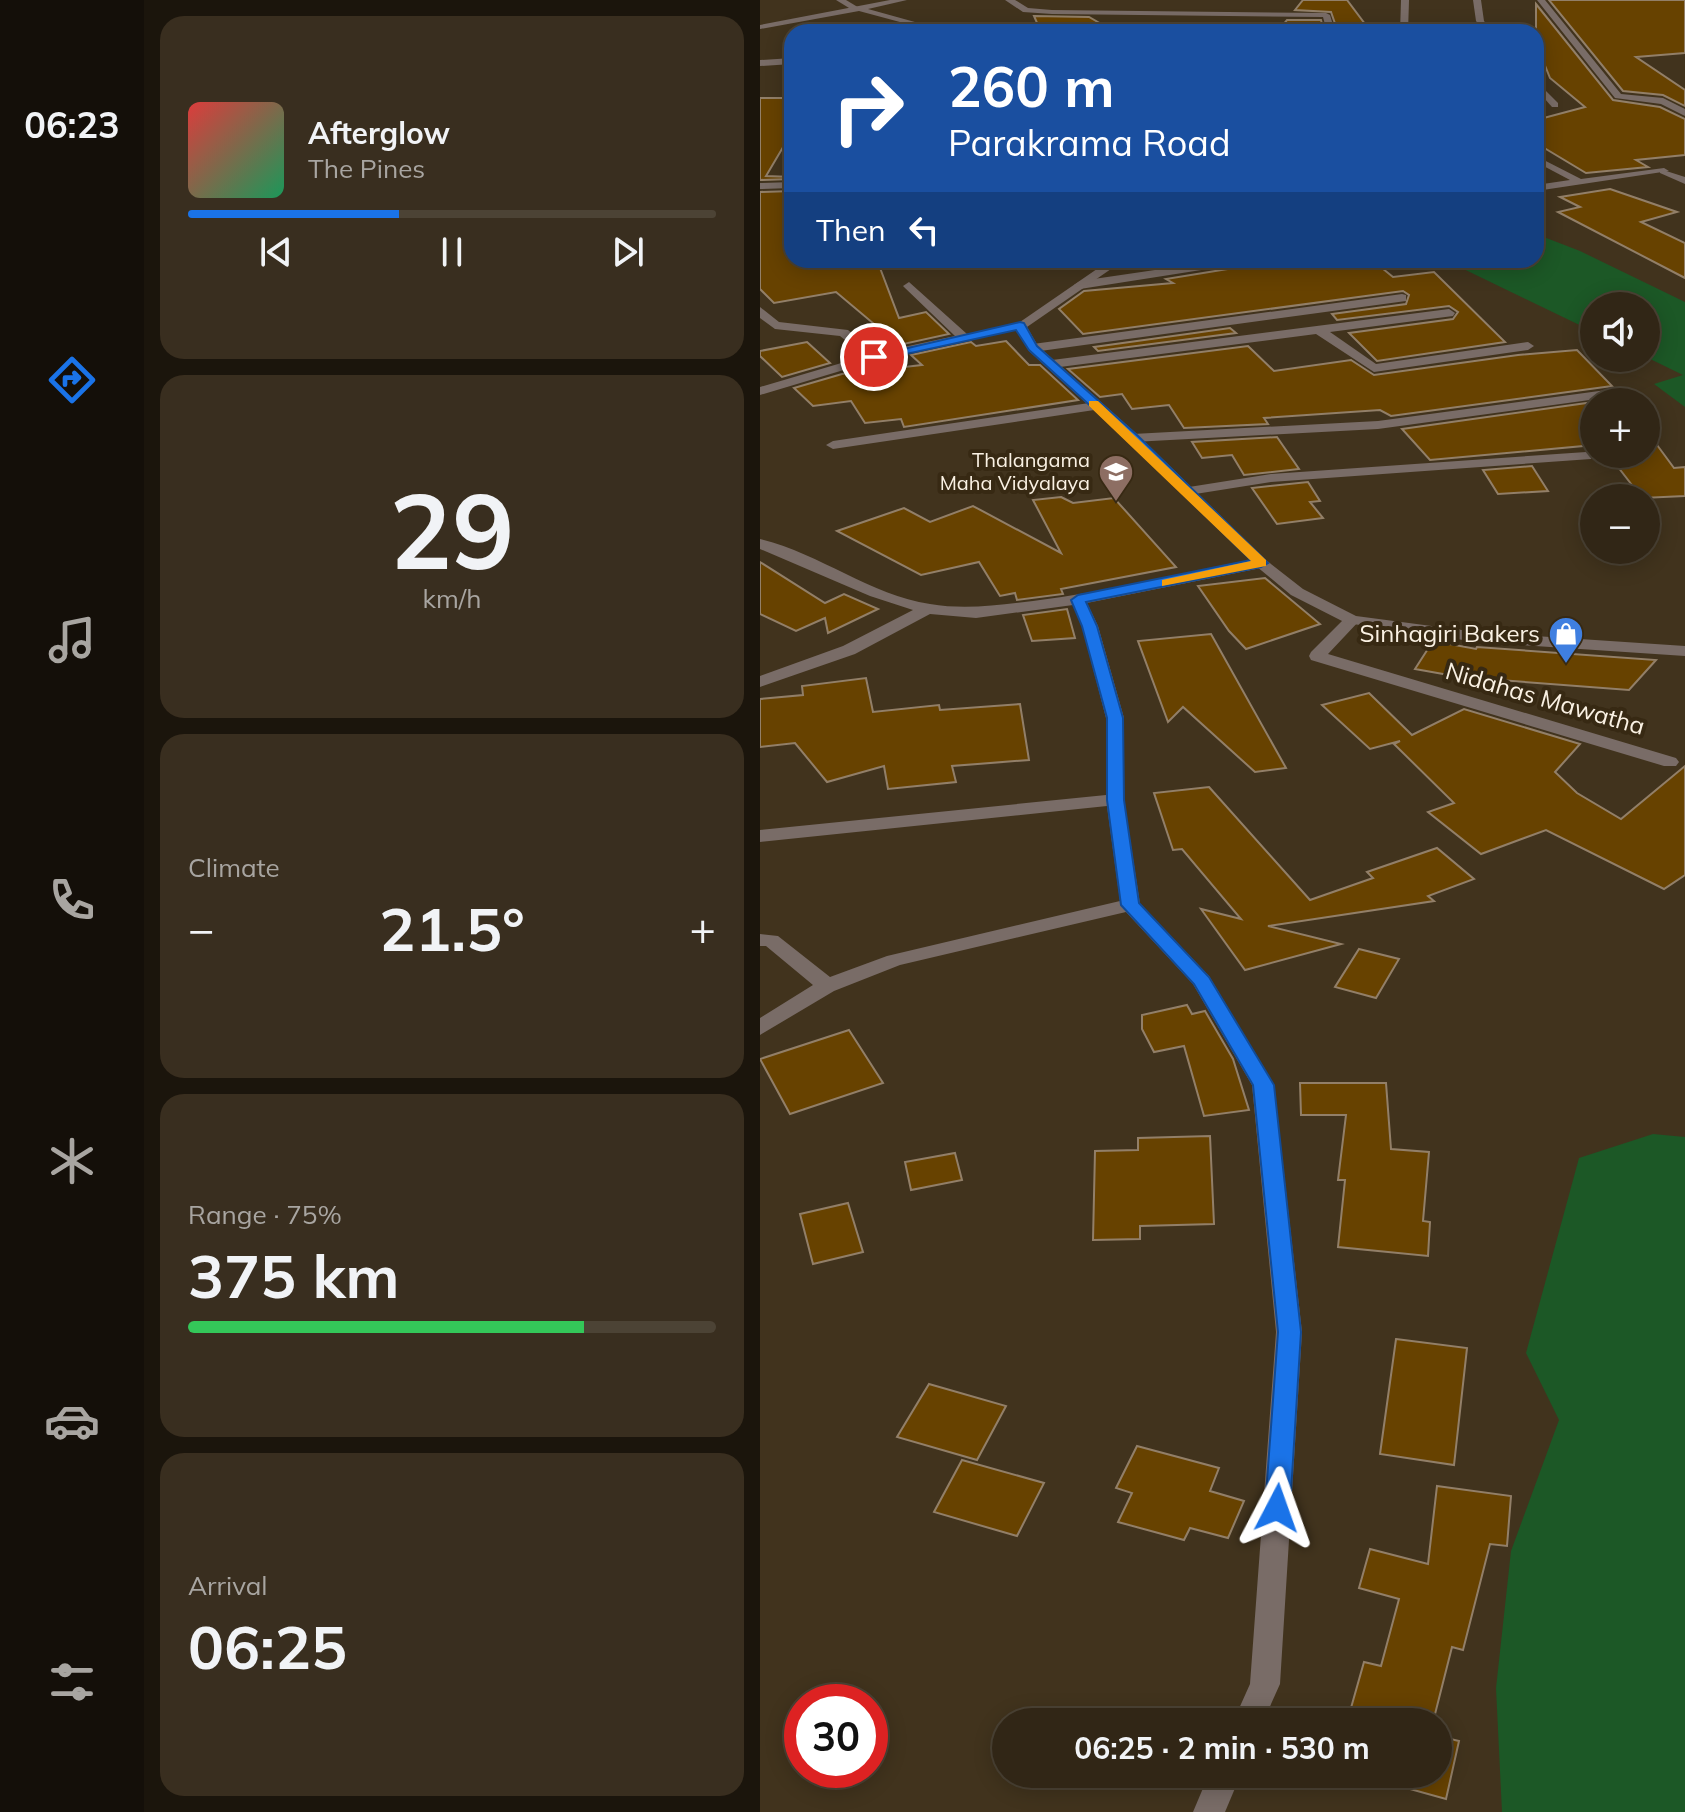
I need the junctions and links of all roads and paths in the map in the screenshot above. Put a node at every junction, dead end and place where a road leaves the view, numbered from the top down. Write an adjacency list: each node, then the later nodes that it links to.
1 (840, 0): 8 (street)
2 (903, 0): 8 (street)
3 (1009, 0): 9 (street)
4 (1215, 0): 9 (street)
5 (1405, 0): 12 (street)
6 (1477, 0): 13 (street)
7 (1541, 0): 19 (street)
8 (857, 9): 10 (street); 14 (street)
9 (1212, 16): 11 (street)
10 (916, 24)
11 (1329, 24)
12 (1404, 24)
13 (1482, 24)
14 (760, 27)
15 (784, 62): 16 (street)
16 (760, 63)
17 (1544, 93): 18 (street)
18 (1555, 105)
19 (1684, 112)
20 (1544, 162): 23 (street)
21 (1678, 163): 22 (street)
22 (1664, 171): 23 (street); 24 (street)
23 (1577, 180): 27 (street)
24 (1685, 181)
25 (784, 185): 26 (street)
26 (760, 186)
27 (1544, 186)
28 (1107, 268): 30 (street)
29 (1193, 268): 30 (street)
30 (1080, 285): 35 (street)
31 (909, 286): 37 (street)
32 (1402, 298): 39 (street)
33 (760, 311): 40 (street)
34 (1449, 313): 36 (street)
35 (1020, 326): 37 (street); 39 (street)
36 (1319, 330): 38 (street); 41 (street)
37 (964, 338): 40 (street)
38 (1528, 346)
39 (1033, 348): 41 (street)
40 (874, 357): 42 (street)
41 (1052, 364): 44 (street)
42 (760, 391)
43 (1580, 398): 45 (street)
44 (1096, 406): 45 (street); 46 (street)
45 (1133, 438): 48 (street)
46 (833, 445)
47 (1580, 456): 48 (street)
48 (1189, 491): 52 (street)
49 (760, 544): 50 (street)
50 (777, 548): 51 (street); 54 (street)
51 (760, 552)
52 (1261, 563): 53 (street); 55 (street)
53 (1078, 600): 54 (street); 59 (street)
54 (927, 609): 57 (street)
55 (1352, 620): 56 (street); 58 (street, Nidahas Mawatha)
56 (1685, 651)
57 (760, 682)
58 (1670, 762)
59 (1115, 800): 60 (street); 61 (street)
60 (760, 836)
61 (1130, 905): 63 (street); 65 (street)
62 (760, 940): 63 (street)
63 (827, 986): 64 (street)
64 (760, 1028)
65 (1254, 1708)
66 (1219, 1788): 67 (street)
67 (1209, 1812)

